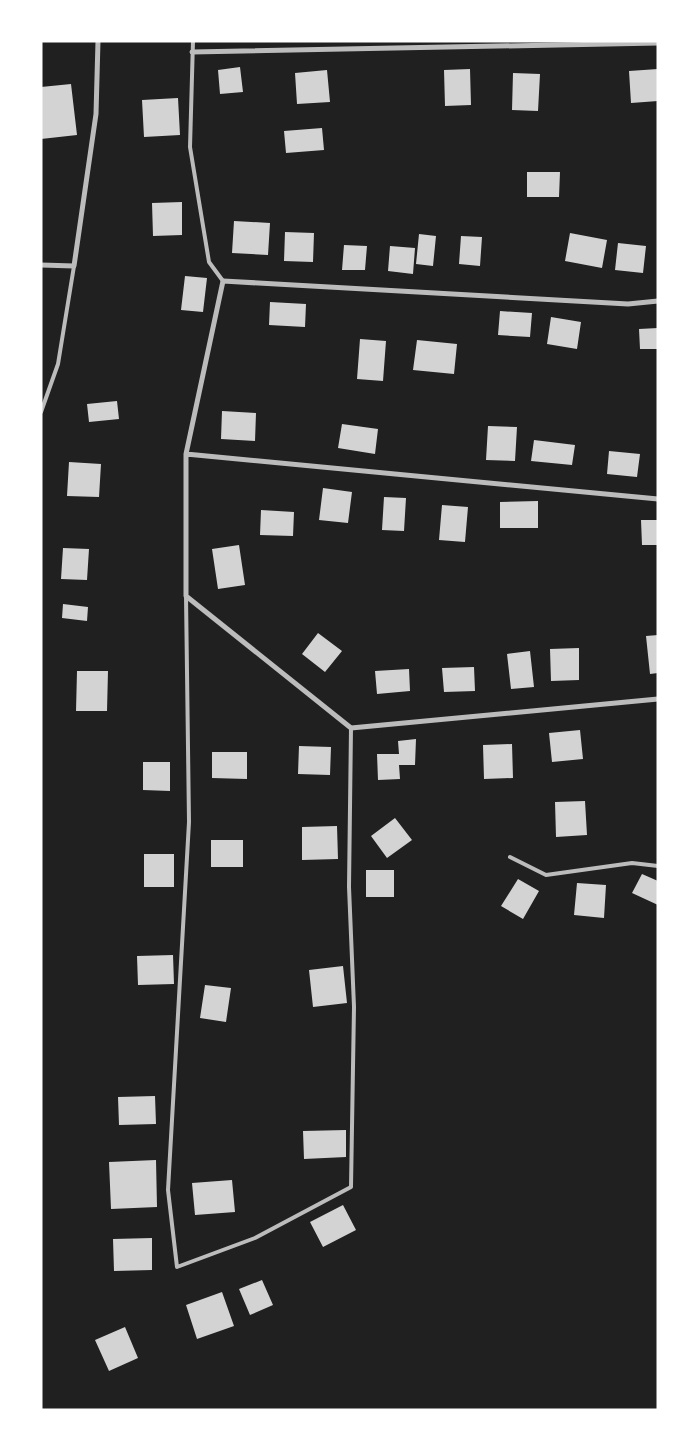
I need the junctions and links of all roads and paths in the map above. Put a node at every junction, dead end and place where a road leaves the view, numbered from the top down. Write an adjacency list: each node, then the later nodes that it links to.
1 (98, 41): 6 (street)
2 (193, 41): 4 (lane)
3 (658, 43): 4 (street)
4 (192, 52): 7 (lane)
5 (41, 264): 6 (street)
6 (74, 266): 9 (lane)
7 (223, 281): 8 (street); 10 (street)
8 (658, 301)
9 (41, 412)
10 (186, 454): 11 (street); 12 (street)
11 (658, 498)
12 (186, 596): 14 (street); 14 (lane)
13 (658, 698): 14 (street)
14 (351, 728)
15 (510, 857): 16 (lane)
16 (658, 866)

